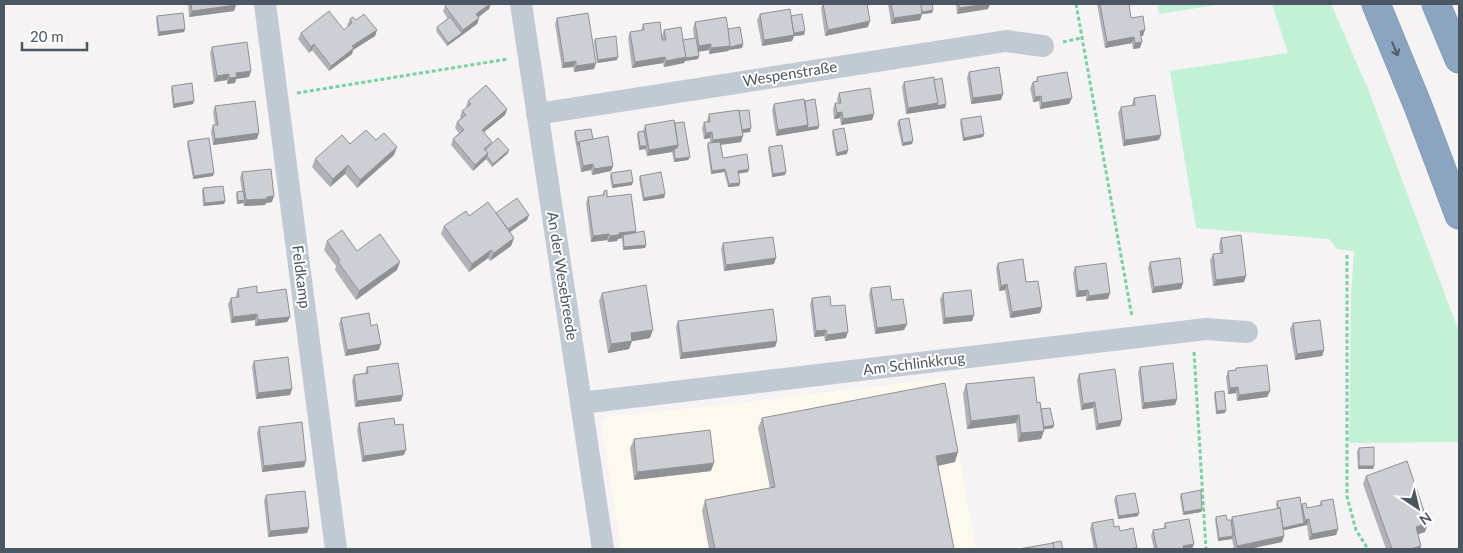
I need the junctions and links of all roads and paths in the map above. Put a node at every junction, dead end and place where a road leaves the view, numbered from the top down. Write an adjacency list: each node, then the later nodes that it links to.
1 (266, 4): 9 (street, Feldkamp)
2 (521, 4): 7 (street, An der Wesebreede)
3 (1076, 4): 15 (path)
4 (1376, 4): 11 (highway, one-way to 11)
5 (1436, 4): 8 (highway)
6 (1043, 46): 10 (street, Wespenstraße)
7 (528, 55): 9 (path); 10 (street, An der Wesebreede)
8 (1459, 60)
9 (278, 96): 17 (street, Feldkamp)
10 (537, 114): 16 (street, An der Wesebreede)
11 (1459, 215)
12 (1347, 256): 20 (path)
13 (1193, 331): 14 (street, Am Schlinkkrug); 15 (street, Am Schlinkkrug); 19 (path)
14 (1247, 332)
15 (1135, 338): 16 (street, Am Schlinkkrug)
16 (581, 403): 18 (street, An der Wesebreede)
17 (336, 549)
18 (603, 549)
19 (1206, 549)
20 (1368, 549)

